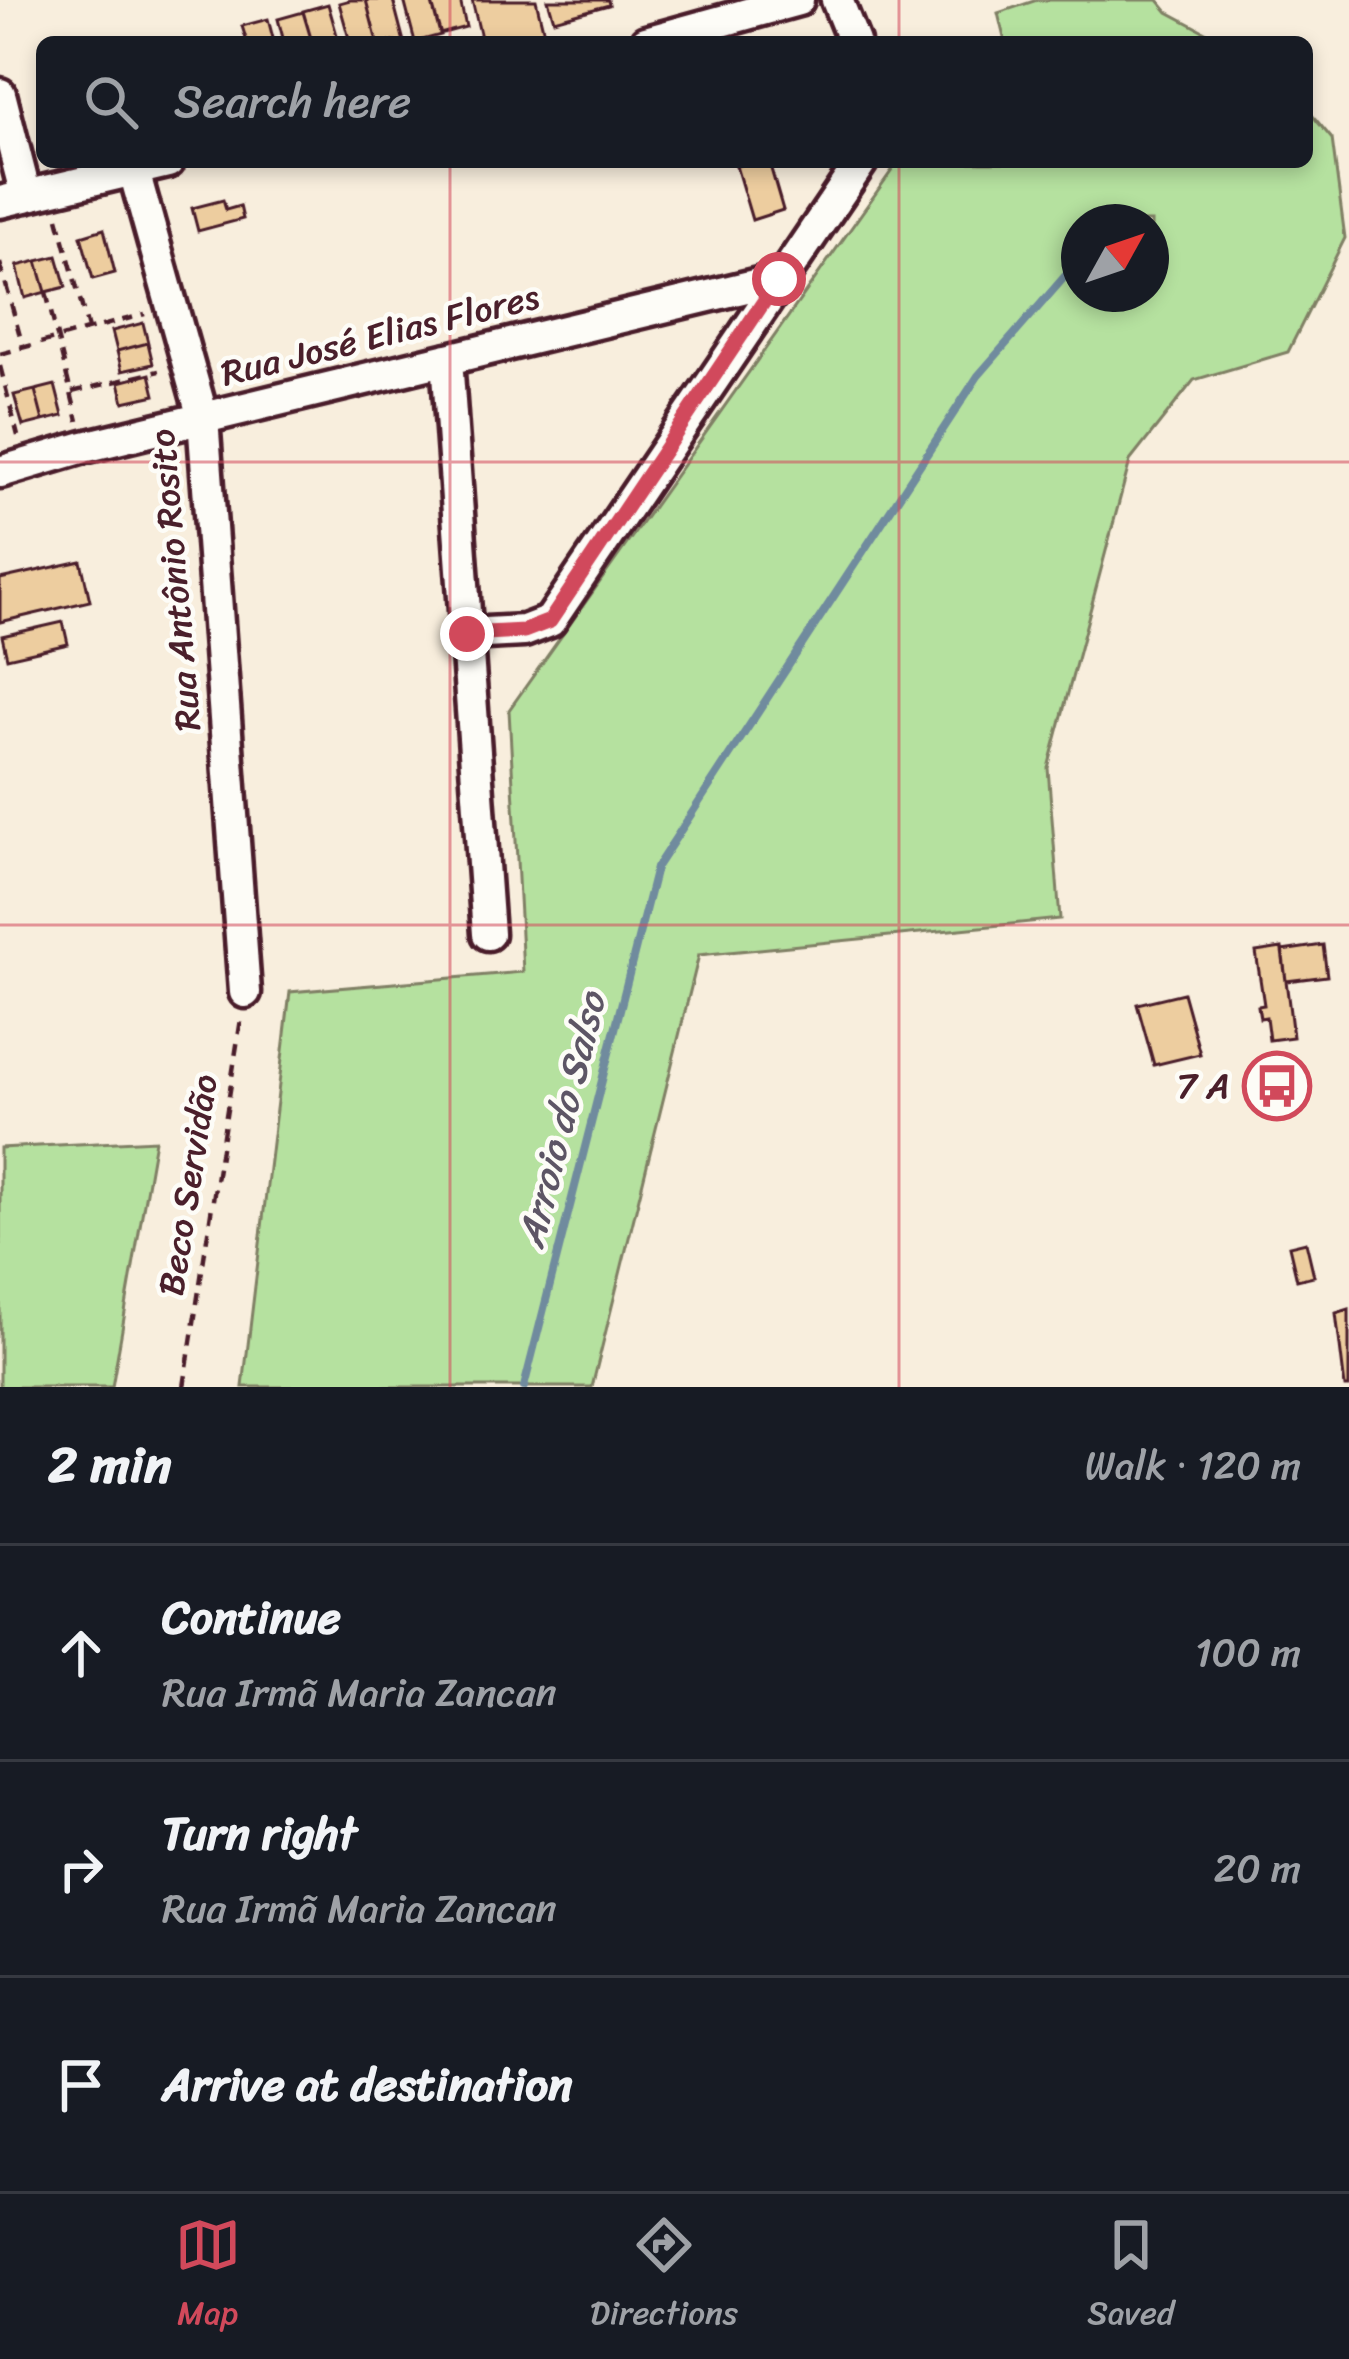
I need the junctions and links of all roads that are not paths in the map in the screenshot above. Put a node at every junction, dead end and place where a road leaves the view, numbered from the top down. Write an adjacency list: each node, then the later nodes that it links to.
1 (797, 0): 3 (street)
2 (837, 0): 5 (street)
3 (742, 9): 4 (street)
4 (663, 36)
5 (852, 36)
6 (0, 94): 10 (street)
7 (146, 168): 9 (street)
8 (857, 168): 11 (street)
9 (134, 171): 10 (street); 13 (street, Rua Antônio Rosito)
10 (25, 196)
11 (779, 279): 12 (street, Rua José Elias Flores); 15 (street)
12 (447, 358): 13 (street, Rua José Elias Flores); 15 (street)
13 (203, 418): 14 (street, Rua José Elias Flores); 17 (street, Rua Antônio Rosito)
14 (13, 469)
15 (467, 634): 16 (street)
16 (488, 934)
17 (245, 992)

